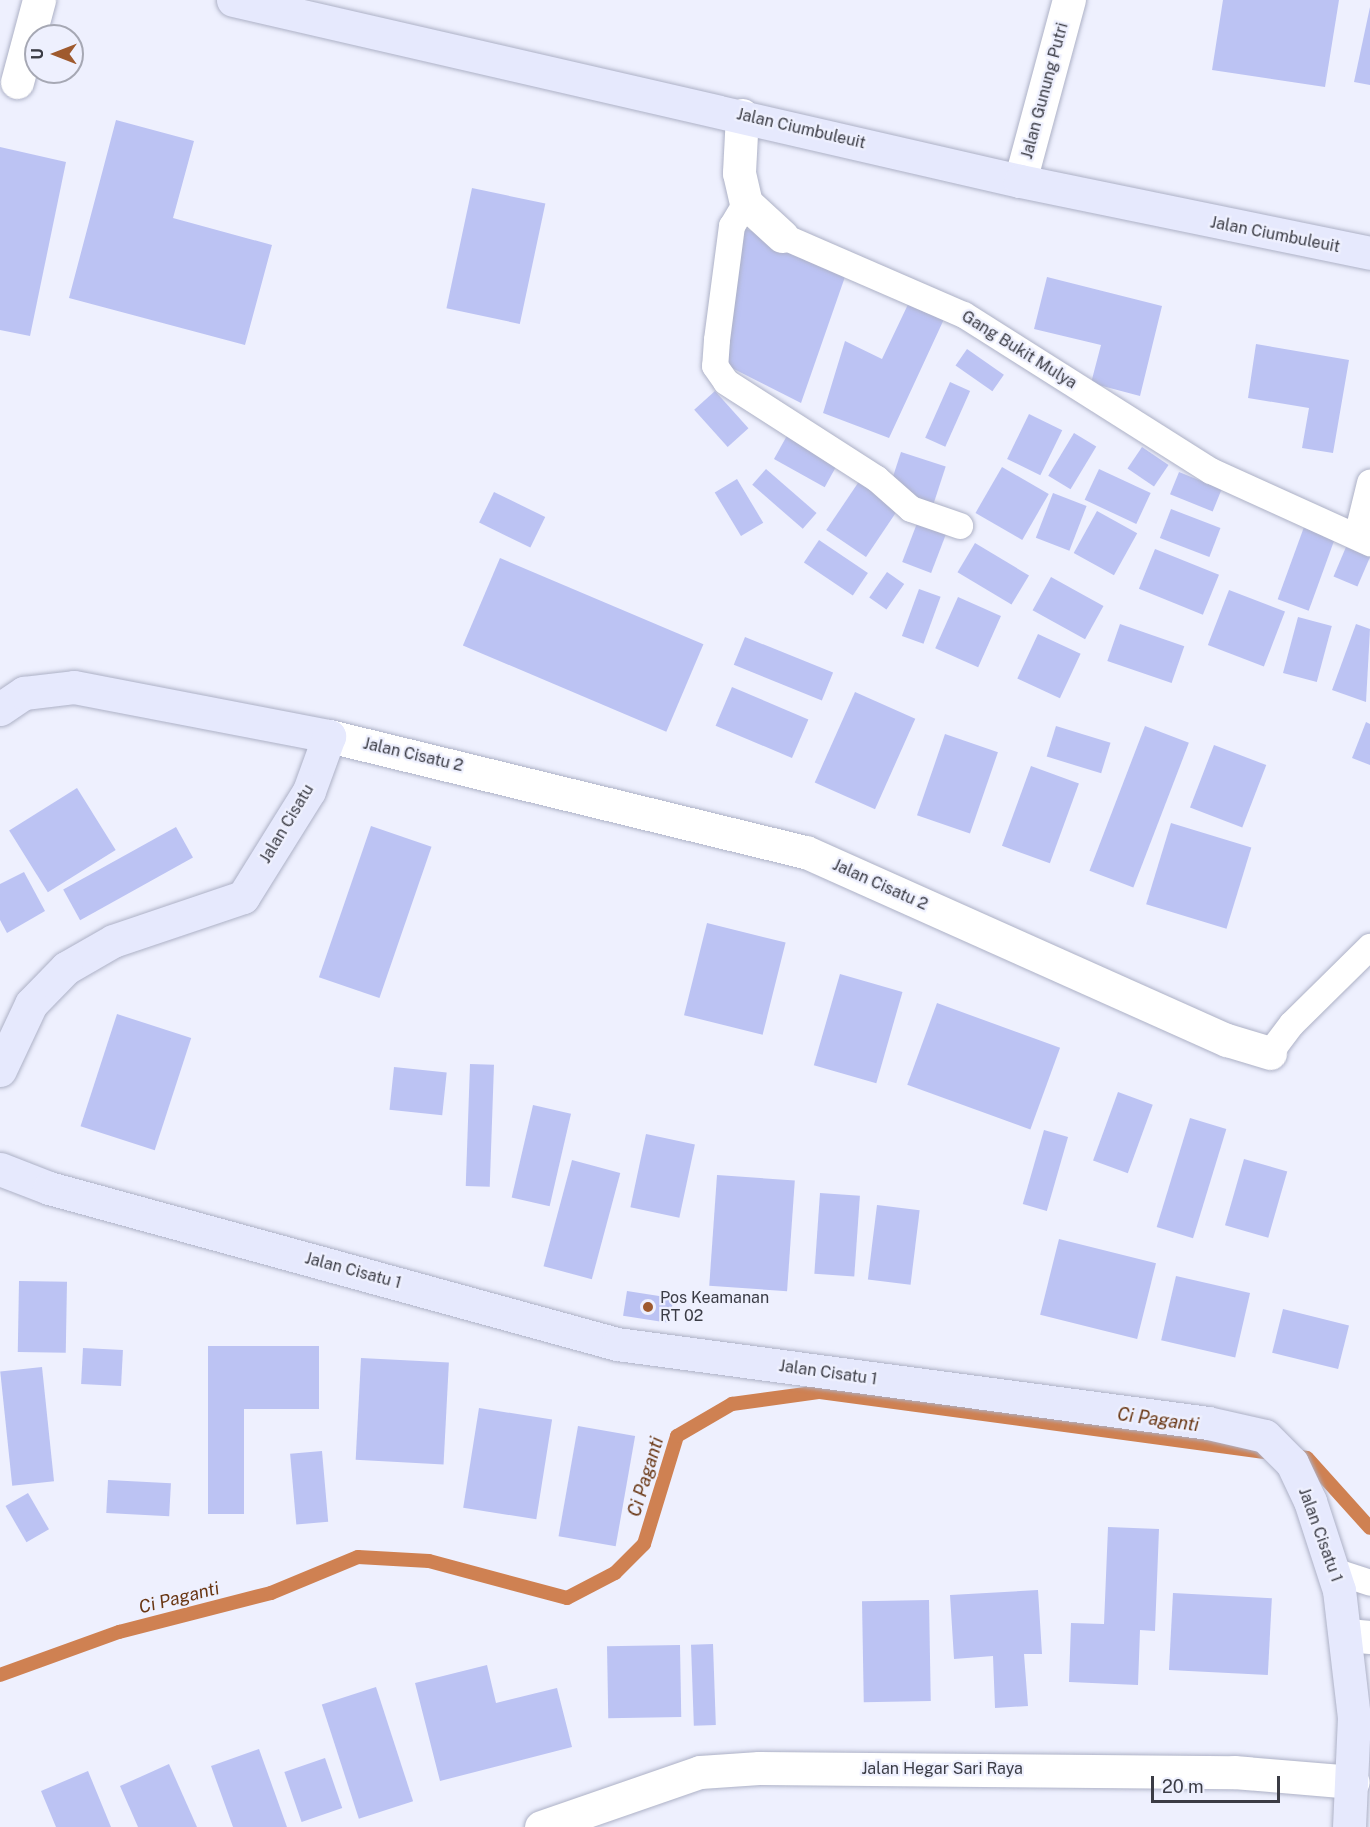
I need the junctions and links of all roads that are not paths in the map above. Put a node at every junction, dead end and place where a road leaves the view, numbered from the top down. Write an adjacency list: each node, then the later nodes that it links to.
1 (39, 0): 4 (street)
2 (233, 0): 5 (street, Jalan Ciumbuleuit)
3 (1069, 0): 6 (street, Jalan Gunung Putri)
4 (17, 82)
5 (742, 115): 6 (street, Jalan Ciumbuleuit); 7 (street)
6 (1020, 181): 9 (street, Jalan Ciumbuleuit)
7 (746, 203): 8 (street, Gang Bukit Mulya); 11 (lane)
8 (782, 236): 12 (lane, Gang Bukit Mulya)
9 (1370, 253)
10 (1370, 483): 12 (lane)
11 (960, 526)
12 (1364, 540)
13 (0, 708): 14 (street)
14 (329, 736): 16 (street, Jalan Cisatu 2); 17 (street, Jalan Cisatu)
15 (1370, 946): 16 (lane, Jalan Cisatu 2)
16 (1270, 1053)
17 (0, 1070)
18 (0, 1169): 19 (street, Jalan Cisatu 1)
19 (1334, 1571): 20 (lane); 21 (street, Jalan Cisatu 1)
20 (1370, 1583)
21 (1359, 1636): 22 (street, Jalan Cisatu 1)
22 (1353, 1782): 23 (street, Jalan Hegar Sari Raya); 24 (street, Jalan Cisatu 1)
23 (541, 1827)
24 (1349, 1827)

